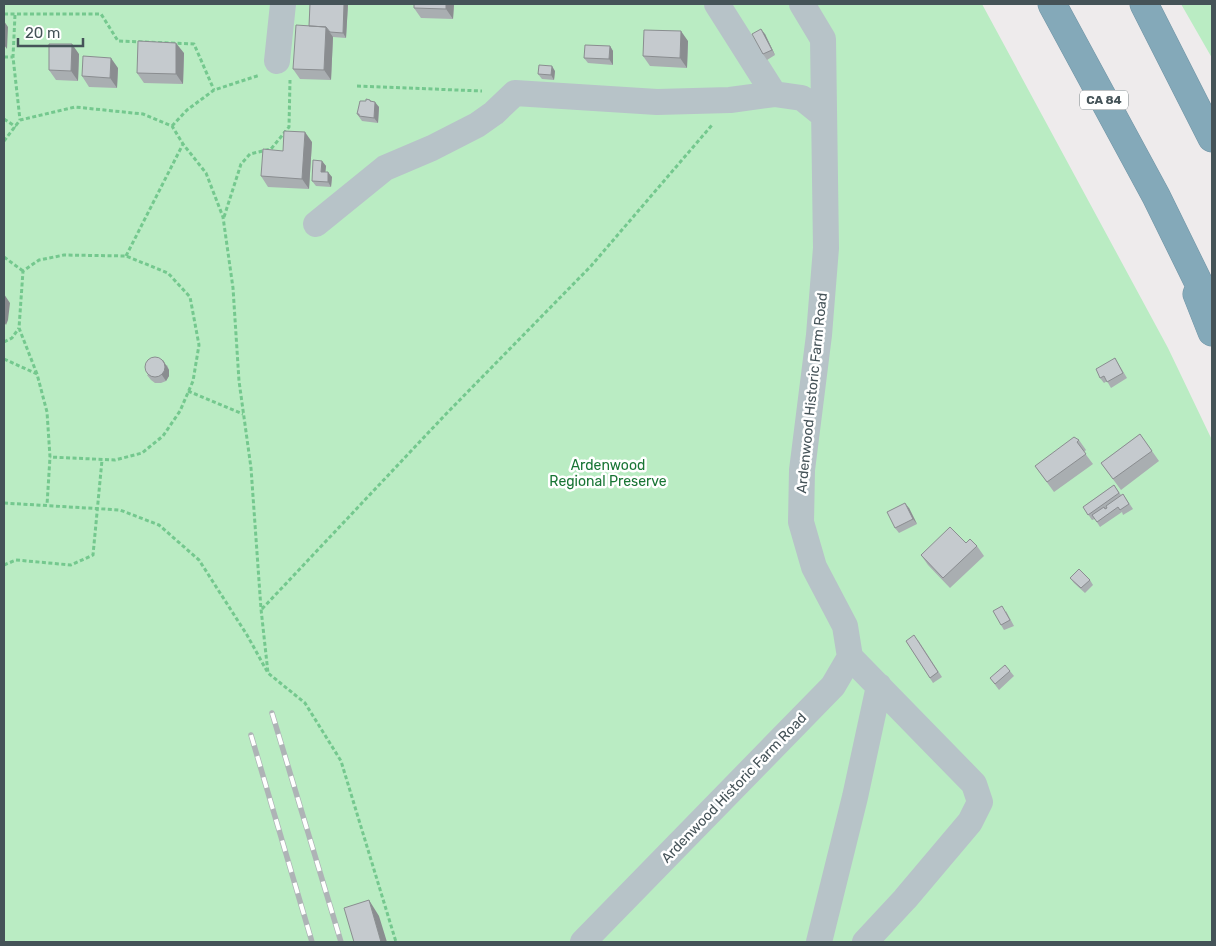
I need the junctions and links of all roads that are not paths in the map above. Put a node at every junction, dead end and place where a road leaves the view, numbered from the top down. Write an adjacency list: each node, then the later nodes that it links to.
1 (283, 4): 6 (street)
2 (717, 4): 7 (street)
3 (802, 4): 8 (street, Ardenwood Historic Farm Road)
4 (1052, 4): 10 (highway, CA 84)
5 (1144, 4): 9 (highway)
6 (276, 61)
7 (774, 94): 8 (street); 11 (street)
8 (823, 116): 14 (street, Ardenwood Historic Farm Road)
9 (1212, 138)
10 (1156, 196): 12 (highway, CA 84); 13 (highway)
11 (316, 224)
12 (1212, 310)
13 (1212, 332)
14 (850, 657): 15 (street); 16 (street, Ardenwood Historic Farm Road)
15 (879, 686): 17 (street); 18 (street)
16 (583, 942)
17 (819, 942)
18 (865, 942)

